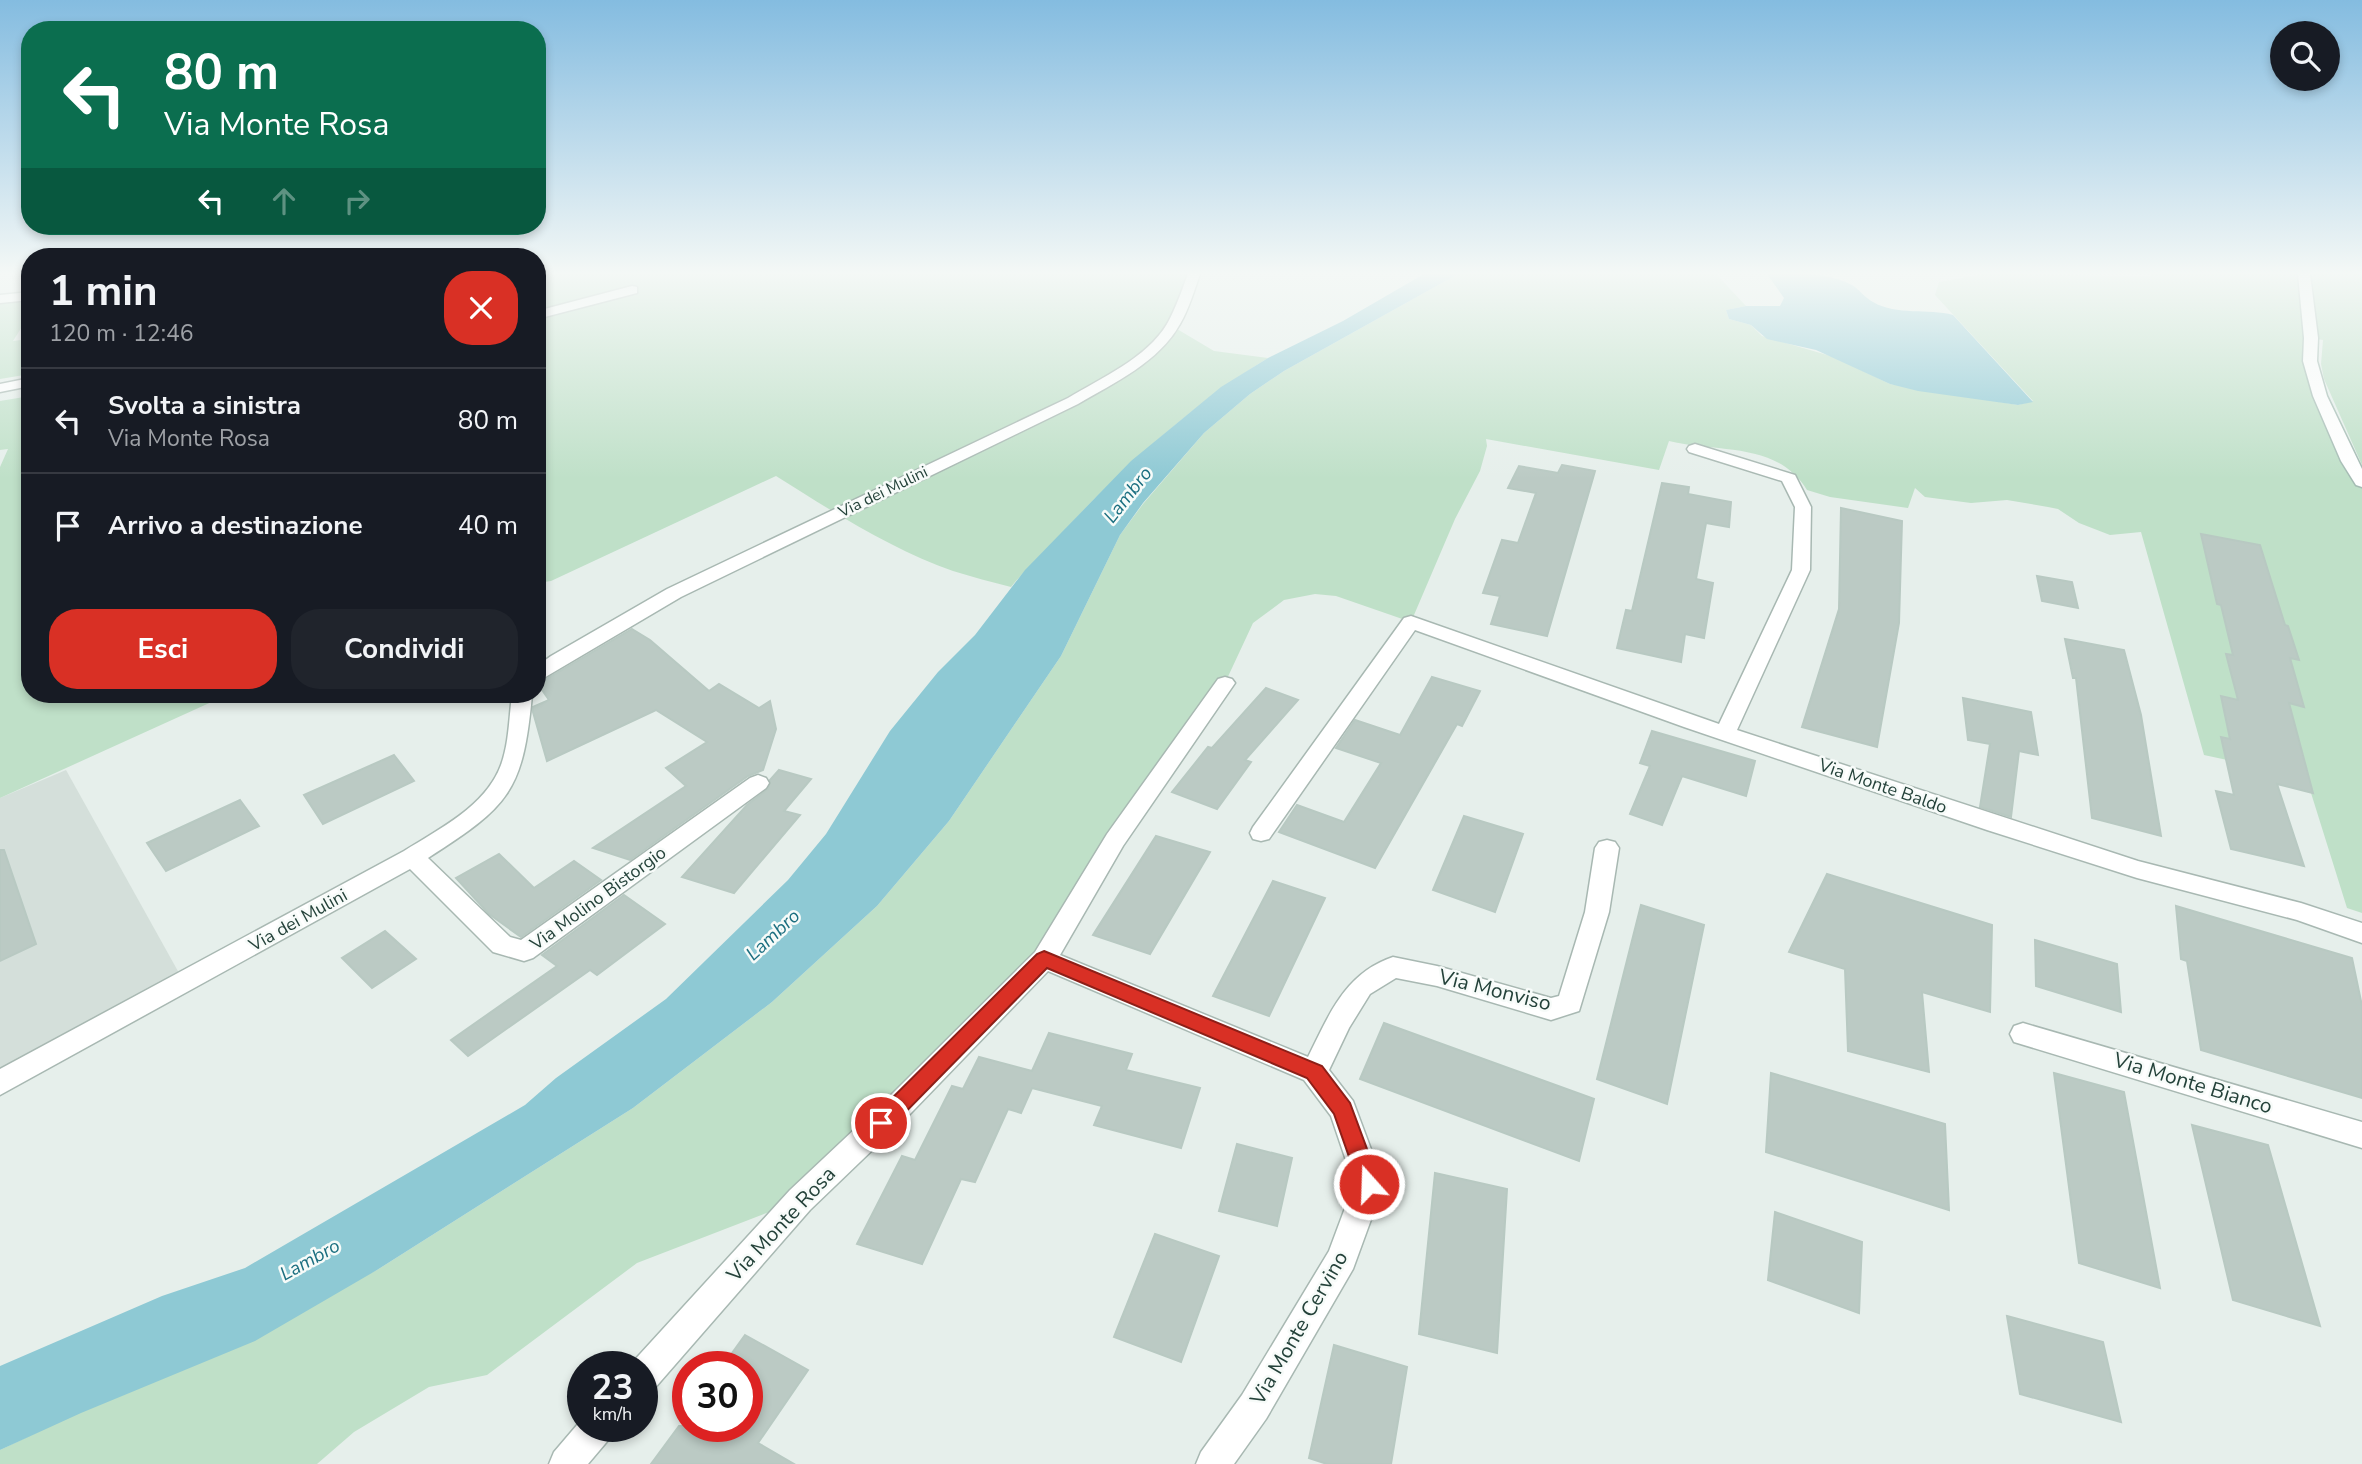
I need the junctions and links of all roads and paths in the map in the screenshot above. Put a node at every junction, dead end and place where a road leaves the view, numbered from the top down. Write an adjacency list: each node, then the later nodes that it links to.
1 (1159, 342): 7 (street, Via dei Mulini)
2 (2311, 342): 6 (street)
3 (21, 384): 4 (street)
4 (0, 388)
5 (1695, 449): 10 (street)
6 (2362, 482)
7 (546, 669)
8 (1225, 684): 16 (street, Via Monte Rosa)
9 (521, 703): 14 (street, Via dei Mulini)
10 (1726, 733): 12 (street, Via Monte Baldo); 15 (street, Via Monte Baldo)
11 (758, 783): 14 (street, Via Molino Bistorgio)
12 (1261, 833)
13 (1607, 848): 18 (street, Via Monviso)
14 (412, 858): 19 (street, Via dei Mulini)
15 (2362, 933)
16 (1044, 959): 18 (street, Via Monte Cervino); 21 (street, Via Monte Rosa)
17 (2023, 1034): 20 (street, Via Monte Bianco)
18 (1314, 1072): 24 (street, Via Monte Cervino)
19 (0, 1083)
20 (2362, 1135)
21 (658, 1359)
22 (585, 1442): 23 (street)
23 (566, 1464)
24 (1213, 1464)

